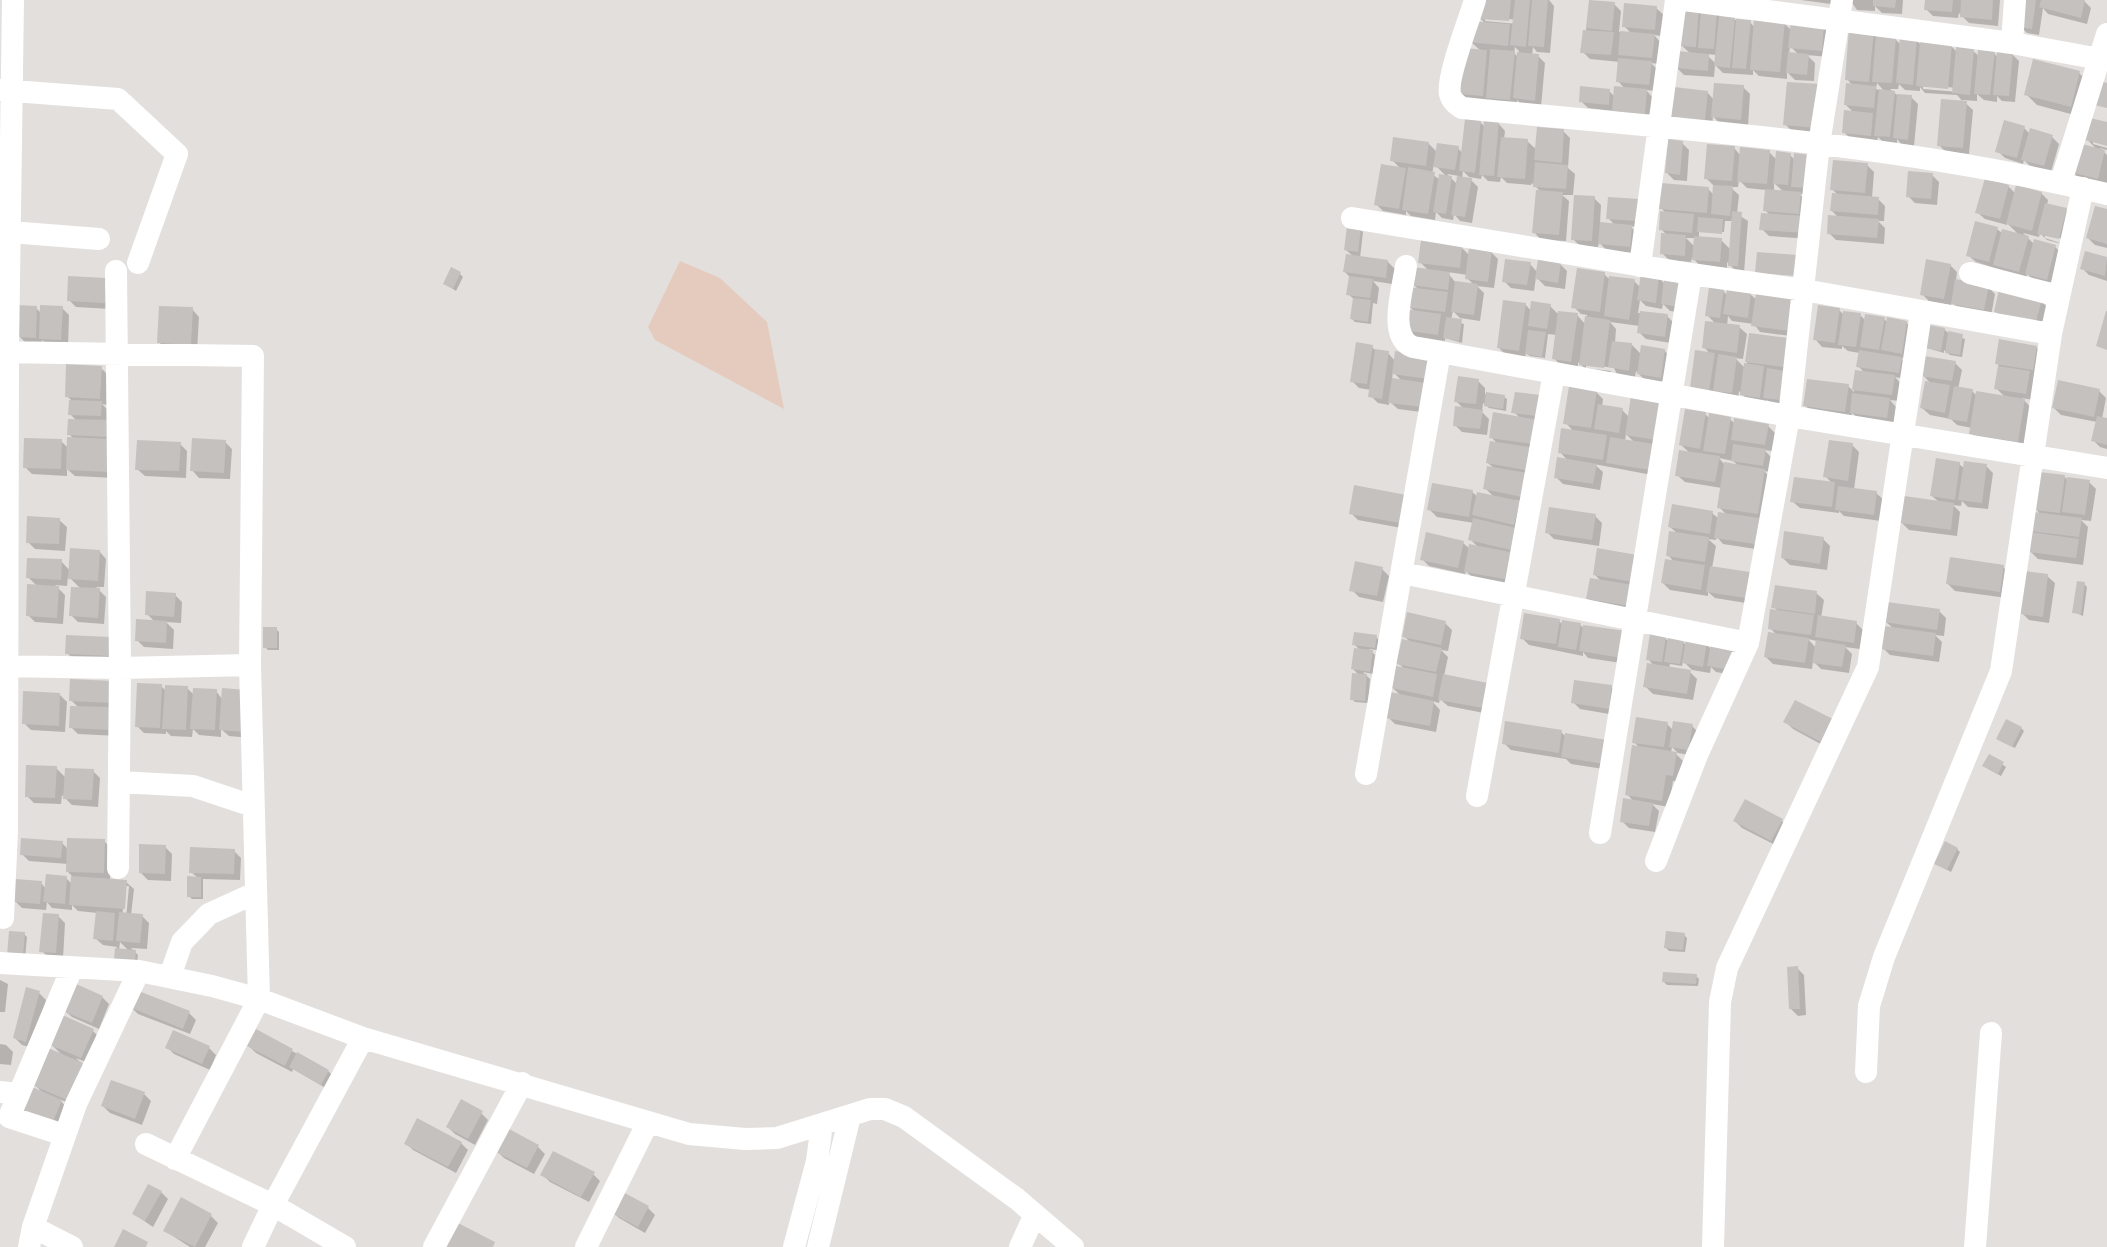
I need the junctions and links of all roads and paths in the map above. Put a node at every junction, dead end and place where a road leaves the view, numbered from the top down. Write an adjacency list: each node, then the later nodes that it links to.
1 (13, 0): 10 (street)
2 (1475, 0): 11 (street)
3 (1676, 0): 11 (street)
4 (1684, 0): 6 (street)
5 (2015, 0): 8 (street)
6 (1841, 10): 8 (street); 12 (street)
7 (2107, 34): 9 (street)
8 (2012, 43): 9 (street)
9 (2100, 59): 13 (street)
10 (6, 91): 17 (street); 19 (street)
11 (1659, 127): 12 (street); 21 (street)
12 (1819, 144): 13 (street); 25 (street)
13 (2061, 182): 14 (street)
14 (2083, 188): 15 (street); 26 (street)
15 (2107, 194)
16 (1352, 218): 21 (street)
17 (10, 232): 18 (street); 29 (street)
18 (99, 239)
19 (138, 263)
20 (1406, 266): 30 (street)
21 (1640, 266): 24 (street)
22 (116, 271): 31 (street)
23 (1970, 273): 26 (street)
24 (1691, 274): 25 (street); 33 (street)
25 (1804, 290): 27 (street); 34 (street)
26 (2059, 296): 28 (street)
27 (1921, 313): 28 (street); 35 (street)
28 (2051, 334): 36 (street)
29 (4, 352): 31 (street); 43 (street)
30 (1440, 352): 32 (street); 38 (street)
31 (117, 354): 42 (street); 44 (street)
32 (1554, 373): 33 (street); 39 (street)
33 (1671, 395): 34 (street); 40 (street)
34 (1789, 416): 35 (street); 41 (street)
35 (1901, 435): 36 (street); 83 (street)
36 (2032, 457): 37 (street); 61 (street)
37 (2107, 468)
38 (1402, 573): 39 (street); 45 (street)
39 (1513, 596): 40 (street); 47 (street)
40 (1634, 621): 41 (street); 49 (street)
41 (1748, 643): 50 (street)
42 (250, 665): 44 (street); 48 (street)
43 (4, 666): 44 (street); 53 (street)
44 (120, 668): 46 (street)
45 (1366, 774)
46 (120, 782): 48 (street); 51 (street)
47 (1477, 796)
48 (253, 806): 52 (street)
49 (1600, 833)
50 (1656, 861)
51 (118, 868)
52 (255, 893): 57 (street); 58 (street)
53 (3, 918)
54 (0, 963): 55 (street)
55 (72, 968): 56 (street); 63 (street)
56 (139, 971): 57 (street); 68 (street)
57 (170, 976): 58 (street)
58 (259, 999): 60 (street); 70 (street)
59 (1991, 1033): 84 (street)
60 (363, 1038): 62 (street); 71 (street)
61 (1866, 1072)
62 (522, 1083): 66 (street); 78 (street)
63 (10, 1093): 65 (street)
64 (850, 1116): 67 (street); 72 (street); 80 (street)
65 (4, 1122): 68 (street)
66 (647, 1124): 67 (street); 74 (street)
67 (822, 1124): 79 (street)
68 (64, 1135): 73 (street)
69 (146, 1144): 70 (street)
70 (175, 1159): 71 (street)
71 (273, 1205): 76 (street); 77 (street)
72 (1035, 1214): 81 (street); 82 (street)
73 (31, 1237): 75 (street)
74 (593, 1244)
75 (72, 1247)
76 (253, 1247)
77 (345, 1247)
78 (434, 1247)
79 (794, 1247)
80 (818, 1247)
81 (1020, 1247)
82 (1073, 1247)
83 (1713, 1247)
84 (1975, 1247)

